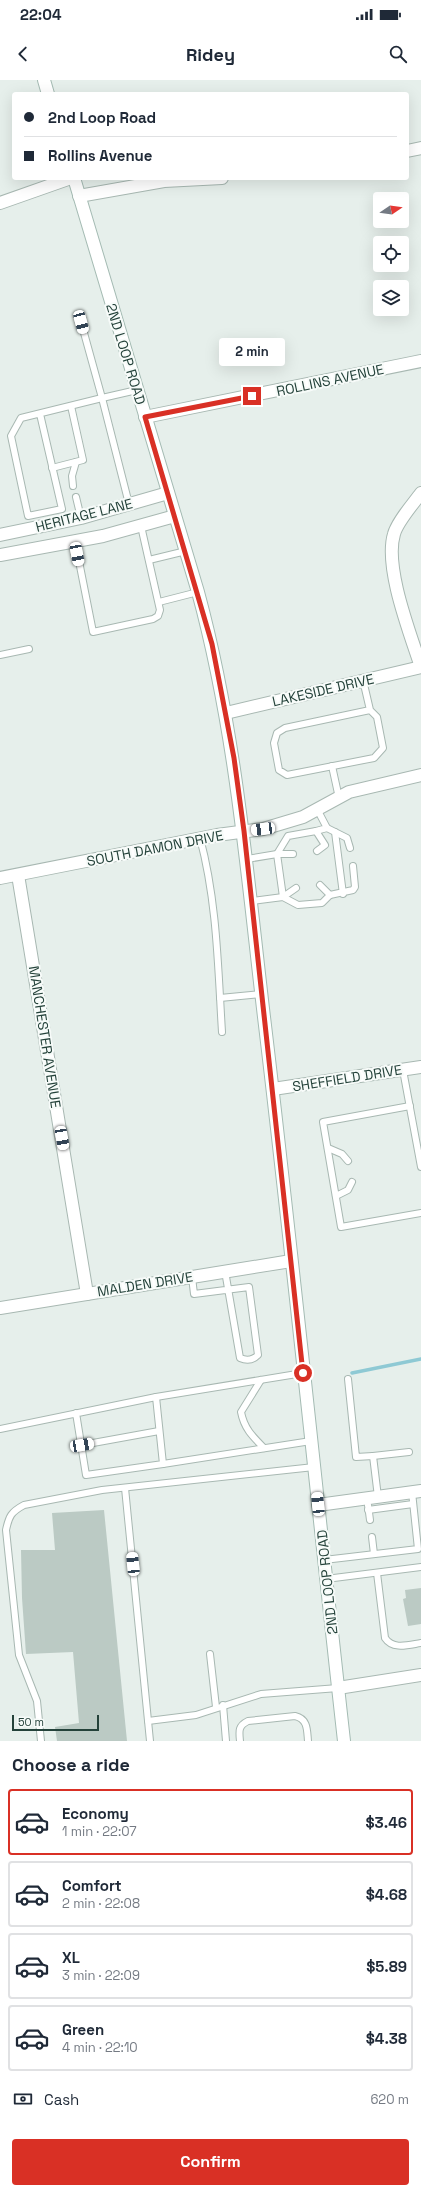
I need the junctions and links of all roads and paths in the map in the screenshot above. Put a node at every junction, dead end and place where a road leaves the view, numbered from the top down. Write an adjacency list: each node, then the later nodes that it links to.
1 (44, 80): 2 (street)
2 (47, 92)
3 (421, 148): 4 (street)
4 (409, 151)
5 (66, 180): 9 (street)
6 (73, 180): 8 (street, 2ND LOOP ROAD)
7 (183, 180): 8 (street)
8 (79, 196): 12 (street, 2ND LOOP ROAD)
9 (0, 203)
10 (81, 322): 13 (lane)
11 (421, 361): 16 (street, ROLLINS AVENUE)
12 (137, 390): 13 (lane); 16 (street, 2ND LOOP ROAD)
13 (102, 398): 14 (lane); 23 (lane)
14 (71, 406): 15 (lane); 17 (lane)
15 (40, 414): 18 (lane); 24 (lane)
16 (145, 417): 20 (street, 2ND LOOP ROAD)
17 (76, 462): 18 (lane); 19 (lane)
18 (52, 468): 24 (lane)
19 (73, 486)
20 (168, 493): 23 (street, HERITAGE LANE); 25 (street, 2ND LOOP ROAD)
21 (421, 493): 38 (street)
22 (76, 497): 26 (lane)
23 (130, 504): 26 (street, HERITAGE LANE)
24 (28, 516): 28 (lane)
25 (176, 516): 27 (street, HERITAGE LANE); 31 (street, 2ND LOOP ROAD)
26 (81, 518): 28 (street, HERITAGE LANE)
27 (141, 526): 30 (street, HERITAGE LANE); 33 (lane)
28 (30, 528): 29 (street, HERITAGE LANE)
29 (0, 535)
30 (75, 541): 32 (street, HERITAGE LANE); 35 (lane)
31 (186, 551): 33 (lane); 34 (street, 2ND LOOP ROAD)
32 (0, 555)
33 (149, 560): 35 (lane)
34 (198, 592): 35 (lane); 41 (street, 2ND LOOP ROAD)
35 (159, 602)
36 (29, 649): 37 (lane)
37 (0, 655)
38 (421, 667): 39 (street, LAKESIDE DRIVE)
39 (363, 680): 40 (lane); 41 (street, LAKESIDE DRIVE)
40 (370, 710): 42 (lane); 42 (lane)
41 (226, 712): 47 (street, 2ND LOOP ROAD)
42 (332, 766): 44 (lane)
43 (421, 775): 44 (street, SOUTH DAMON DRIVE)
44 (339, 798): 45 (street, SOUTH DAMON DRIVE)
45 (317, 809): 46 (lane); 47 (street, SOUTH DAMON DRIVE)
46 (327, 828): 48 (lane); 49 (lane)
47 (244, 831): 50 (street, SOUTH DAMON DRIVE); 57 (street, 2ND LOOP ROAD)
48 (316, 831): 52 (lane); 55 (lane)
49 (335, 832): 51 (lane); 53 (lane)
50 (200, 838): 59 (street, SOUTH DAMON DRIVE); 68 (lane)
51 (336, 844): 52 (lane); 63 (lane)
52 (324, 845): 54 (lane)
53 (350, 848)
54 (317, 851)
55 (277, 854): 56 (lane); 57 (lane); 65 (lane)
56 (292, 854)
57 (247, 859): 66 (street, 2ND LOOP ROAD)
58 (352, 866): 63 (lane)
59 (18, 875): 60 (street, SOUTH DAMON DRIVE); 84 (street, MANCHESTER AVENUE)
60 (0, 878)
61 (320, 885): 64 (lane)
62 (296, 888): 65 (lane)
63 (343, 894): 64 (lane)
64 (330, 896): 65 (lane)
65 (282, 897): 66 (lane)
66 (252, 901): 67 (street, 2ND LOOP ROAD)
67 (262, 994): 68 (lane); 72 (street, 2ND LOOP ROAD)
68 (220, 998): 69 (lane)
69 (222, 1032)
70 (421, 1067): 71 (street, SHEFFIELD DRIVE)
71 (403, 1070): 72 (street, SHEFFIELD DRIVE); 73 (lane)
72 (273, 1089): 80 (street, 2ND LOOP ROAD)
73 (410, 1106): 74 (lane); 76 (lane)
74 (328, 1148): 75 (lane); 78 (lane)
75 (348, 1161)
76 (421, 1167)
77 (352, 1182): 78 (lane)
78 (336, 1196): 79 (lane)
79 (421, 1213)
80 (291, 1261): 81 (street, MALDEN DRIVE); 86 (street, 2ND LOOP ROAD)
81 (225, 1271): 82 (street, MALDEN DRIVE); 83 (lane)
82 (192, 1277): 83 (lane); 84 (street, MALDEN DRIVE)
83 (229, 1289): 83 (lane)
84 (87, 1294): 85 (street, MALDEN DRIVE)
85 (0, 1308)
86 (303, 1373): 88 (lane); 93 (street, 2ND LOOP ROAD)
87 (348, 1379): 97 (lane)
88 (261, 1380): 89 (lane); 95 (lane)
89 (156, 1397): 90 (lane); 92 (lane)
90 (76, 1413): 91 (lane); 94 (lane)
91 (0, 1429)
92 (159, 1431): 94 (lane); 98 (lane)
93 (311, 1441): 95 (lane); 99 (street, 2ND LOOP ROAD)
94 (82, 1445): 98 (lane)
95 (264, 1448): 98 (lane)
96 (409, 1452): 97 (lane)
97 (373, 1456): 102 (lane)
98 (163, 1464)
99 (314, 1467): 100 (lane); 103 (street, 2ND LOOP ROAD)
100 (125, 1488): 116 (lane); 119 (lane)
101 (415, 1496): 102 (street); 106 (lane)
102 (371, 1502): 103 (street); 104 (lane)
103 (318, 1504): 107 (street, 2ND LOOP ROAD)
104 (370, 1520)
105 (372, 1537): 106 (lane)
106 (374, 1554): 107 (lane)
107 (324, 1560): 110 (street, 2ND LOOP ROAD)
108 (421, 1567): 109 (lane)
109 (377, 1573): 110 (lane); 111 (lane)
110 (326, 1579): 114 (street, 2ND LOOP ROAD)
111 (421, 1643)
112 (210, 1654): 115 (lane)
113 (421, 1675): 114 (street)
114 (338, 1688): 115 (lane); 124 (street, 2ND LOOP ROAD)
115 (220, 1706): 116 (lane); 118 (lane)
116 (148, 1721): 120 (lane)
117 (239, 1733): 118 (lane); 122 (lane); 123 (lane)
118 (226, 1734): 121 (lane)
119 (41, 1741)
120 (150, 1741)
121 (226, 1741)
122 (240, 1741)
123 (308, 1741)
124 (344, 1741)

